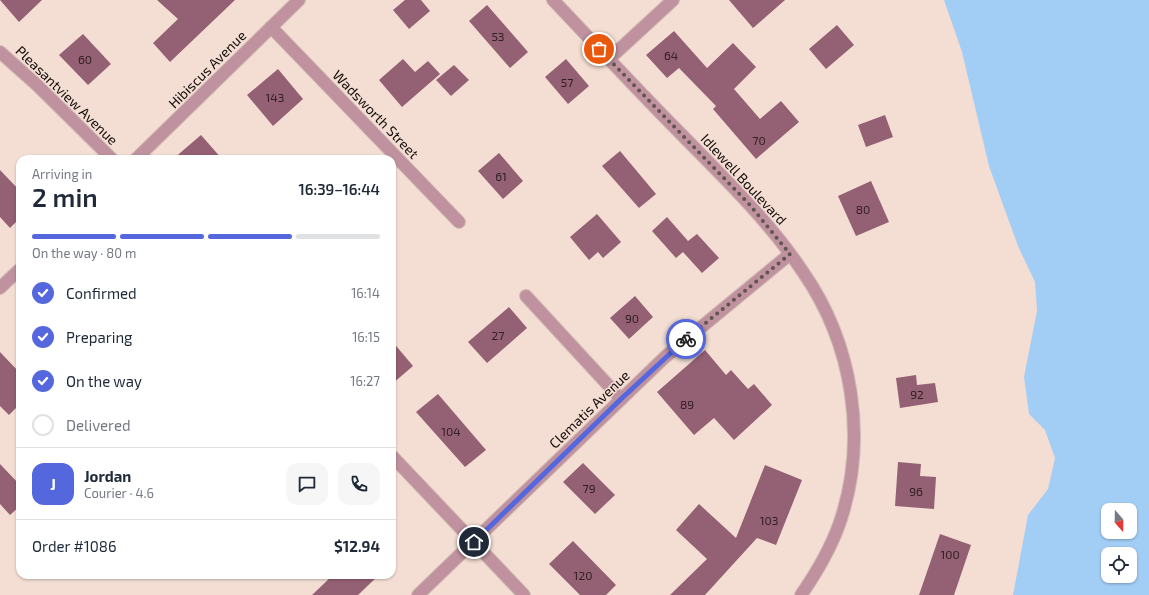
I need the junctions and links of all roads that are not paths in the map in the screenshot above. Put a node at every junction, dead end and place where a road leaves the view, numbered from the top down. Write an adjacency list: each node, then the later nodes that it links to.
1 (299, 0): 4 (street, Hibiscus Avenue)
2 (553, 0): 6 (street, Idlewell Boulevard)
3 (673, 0): 6 (street)
4 (271, 27): 8 (street, Hibiscus Avenue); 9 (street, Wadsworth Street)
5 (0, 52): 7 (street, Pleasantview Avenue)
6 (608, 59): 12 (street, Idlewell Boulevard)
7 (108, 155)
8 (140, 155)
9 (394, 155)
10 (396, 157): 11 (street, Wadsworth Street)
11 (459, 222)
12 (790, 254): 16 (street, Clematis Avenue); 21 (street, Idlewell Boulevard)
13 (16, 273): 14 (street)
14 (0, 288)
15 (526, 296): 16 (street)
16 (621, 399): 18 (street, Clematis Avenue)
17 (396, 460): 18 (street)
18 (474, 542): 19 (street, Clematis Avenue); 20 (street)
19 (418, 595)
20 (524, 595)
21 (801, 595)

